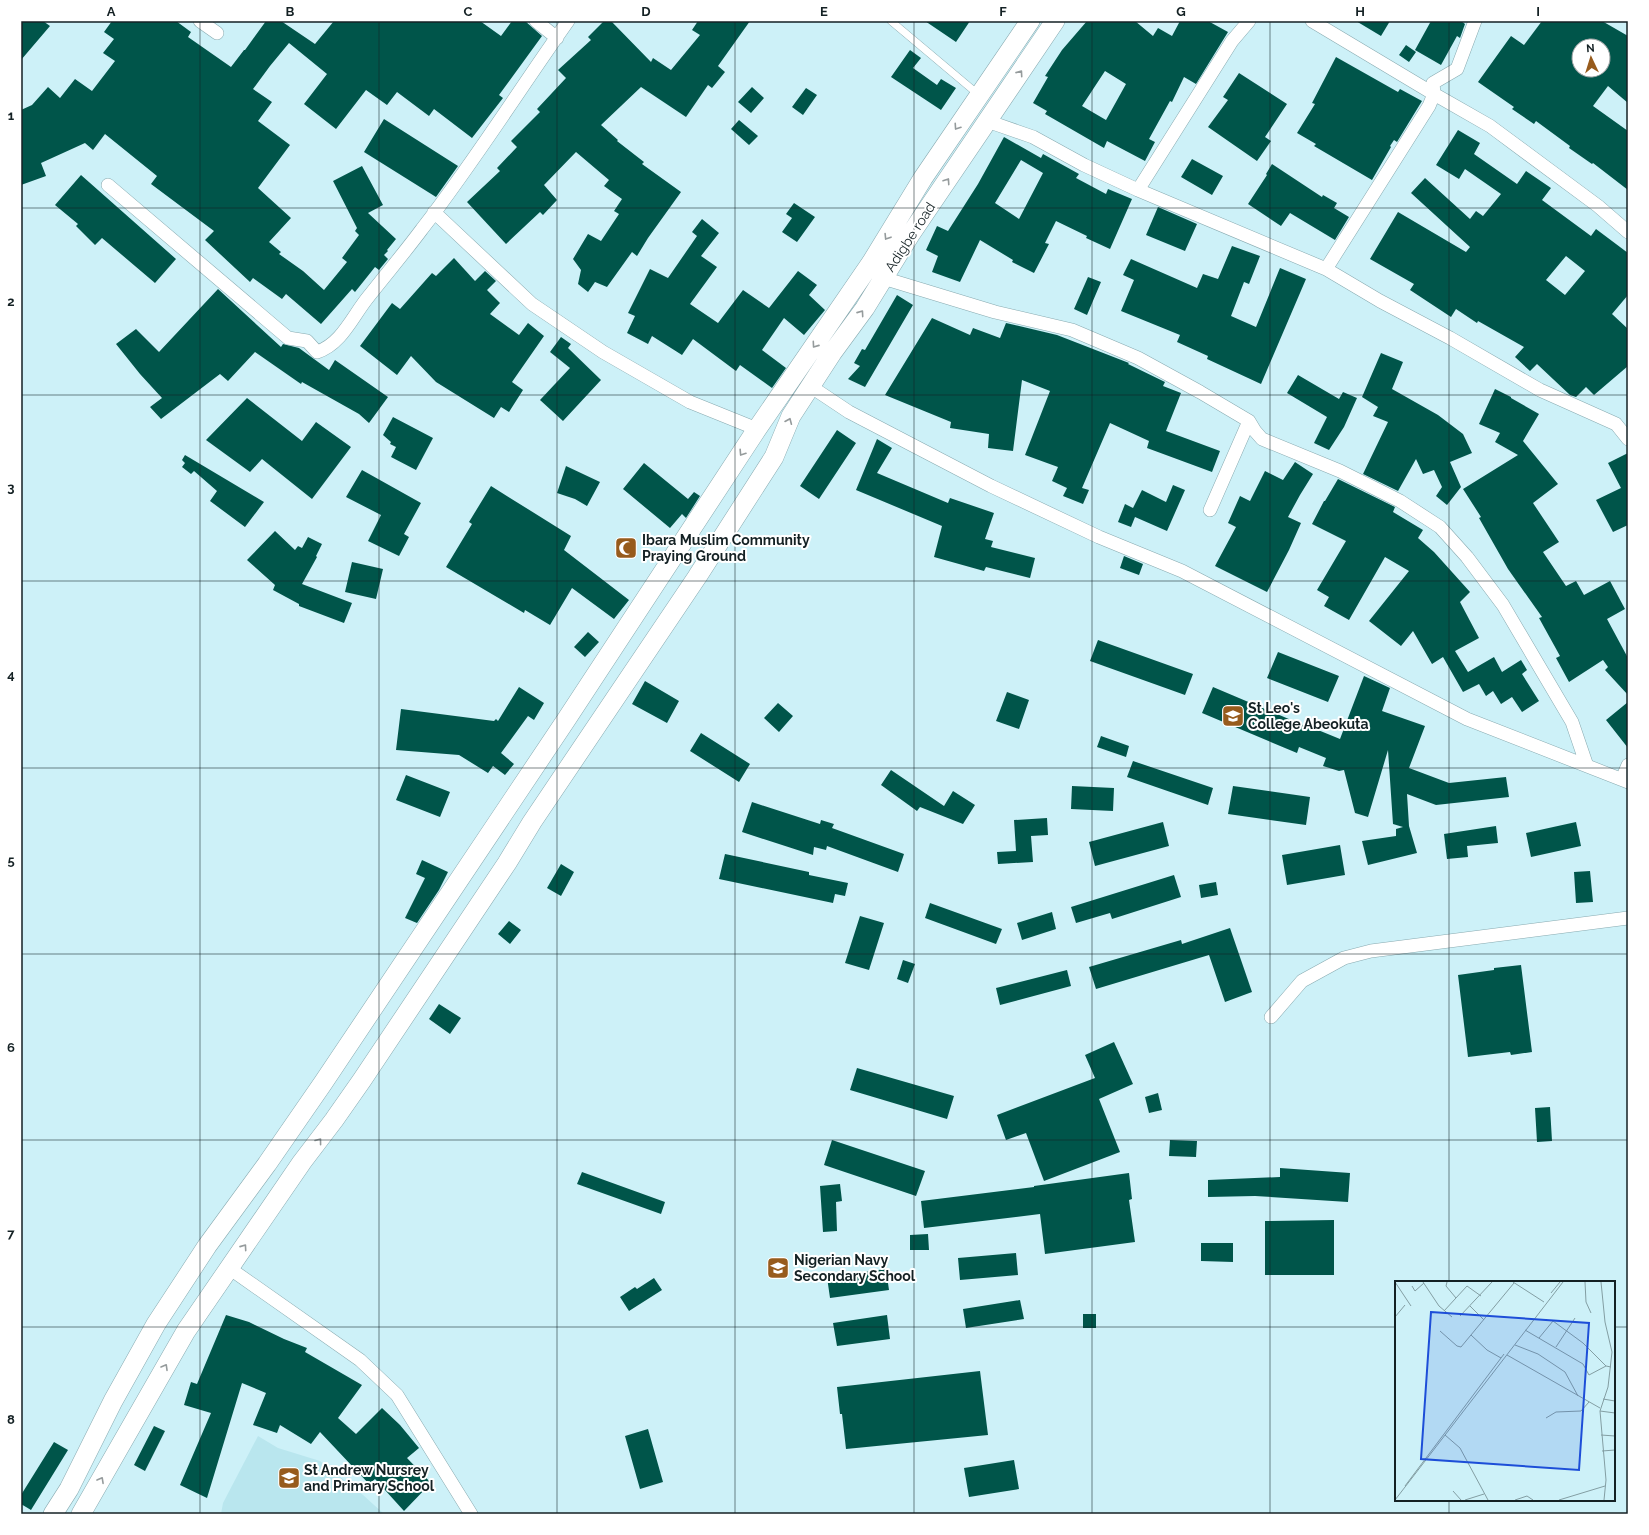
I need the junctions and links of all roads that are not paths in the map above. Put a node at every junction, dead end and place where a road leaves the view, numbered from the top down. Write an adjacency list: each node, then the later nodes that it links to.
1 (200, 21): 10 (street)
2 (536, 21): 11 (street)
3 (568, 21): 11 (street)
4 (891, 21): 13 (lane)
5 (1030, 21): 13 (main road)
6 (1055, 21): 14 (main road, Adigbe road, one-way to 6)
7 (1249, 21): 16 (street)
8 (1312, 21): 12 (street)
9 (1475, 21): 12 (street)
10 (217, 33)
11 (557, 38): 17 (street)
12 (1434, 94): 18 (street); 19 (street)
13 (979, 95): 23 (main road, one-way to 23)
14 (987, 121): 16 (street); 20 (main road, Adigbe road, one-way to 14)
15 (108, 185): 17 (street)
16 (1138, 190): 19 (street)
17 (434, 212): 23 (street)
18 (1628, 232)
19 (1326, 269): 24 (street)
20 (883, 278): 21 (main road, Adigbe road, one-way to 20); 22 (street)
21 (810, 386): 27 (street); 31 (main road, Adigbe road, one-way to 21)
22 (1249, 421): 25 (street); 27 (street)
23 (757, 430): 32 (main road, one-way to 32)
24 (1628, 439)
25 (1210, 510)
26 (1628, 765): 28 (street)
27 (1587, 766): 28 (street)
28 (1625, 780)
29 (1628, 918): 30 (street)
30 (1271, 1017)
31 (229, 1268): 33 (main road, Adigbe road, one-way to 31); 35 (street)
32 (69, 1489): 33 (main road); 34 (main road)
33 (85, 1508)
34 (53, 1514)
35 (471, 1514)

